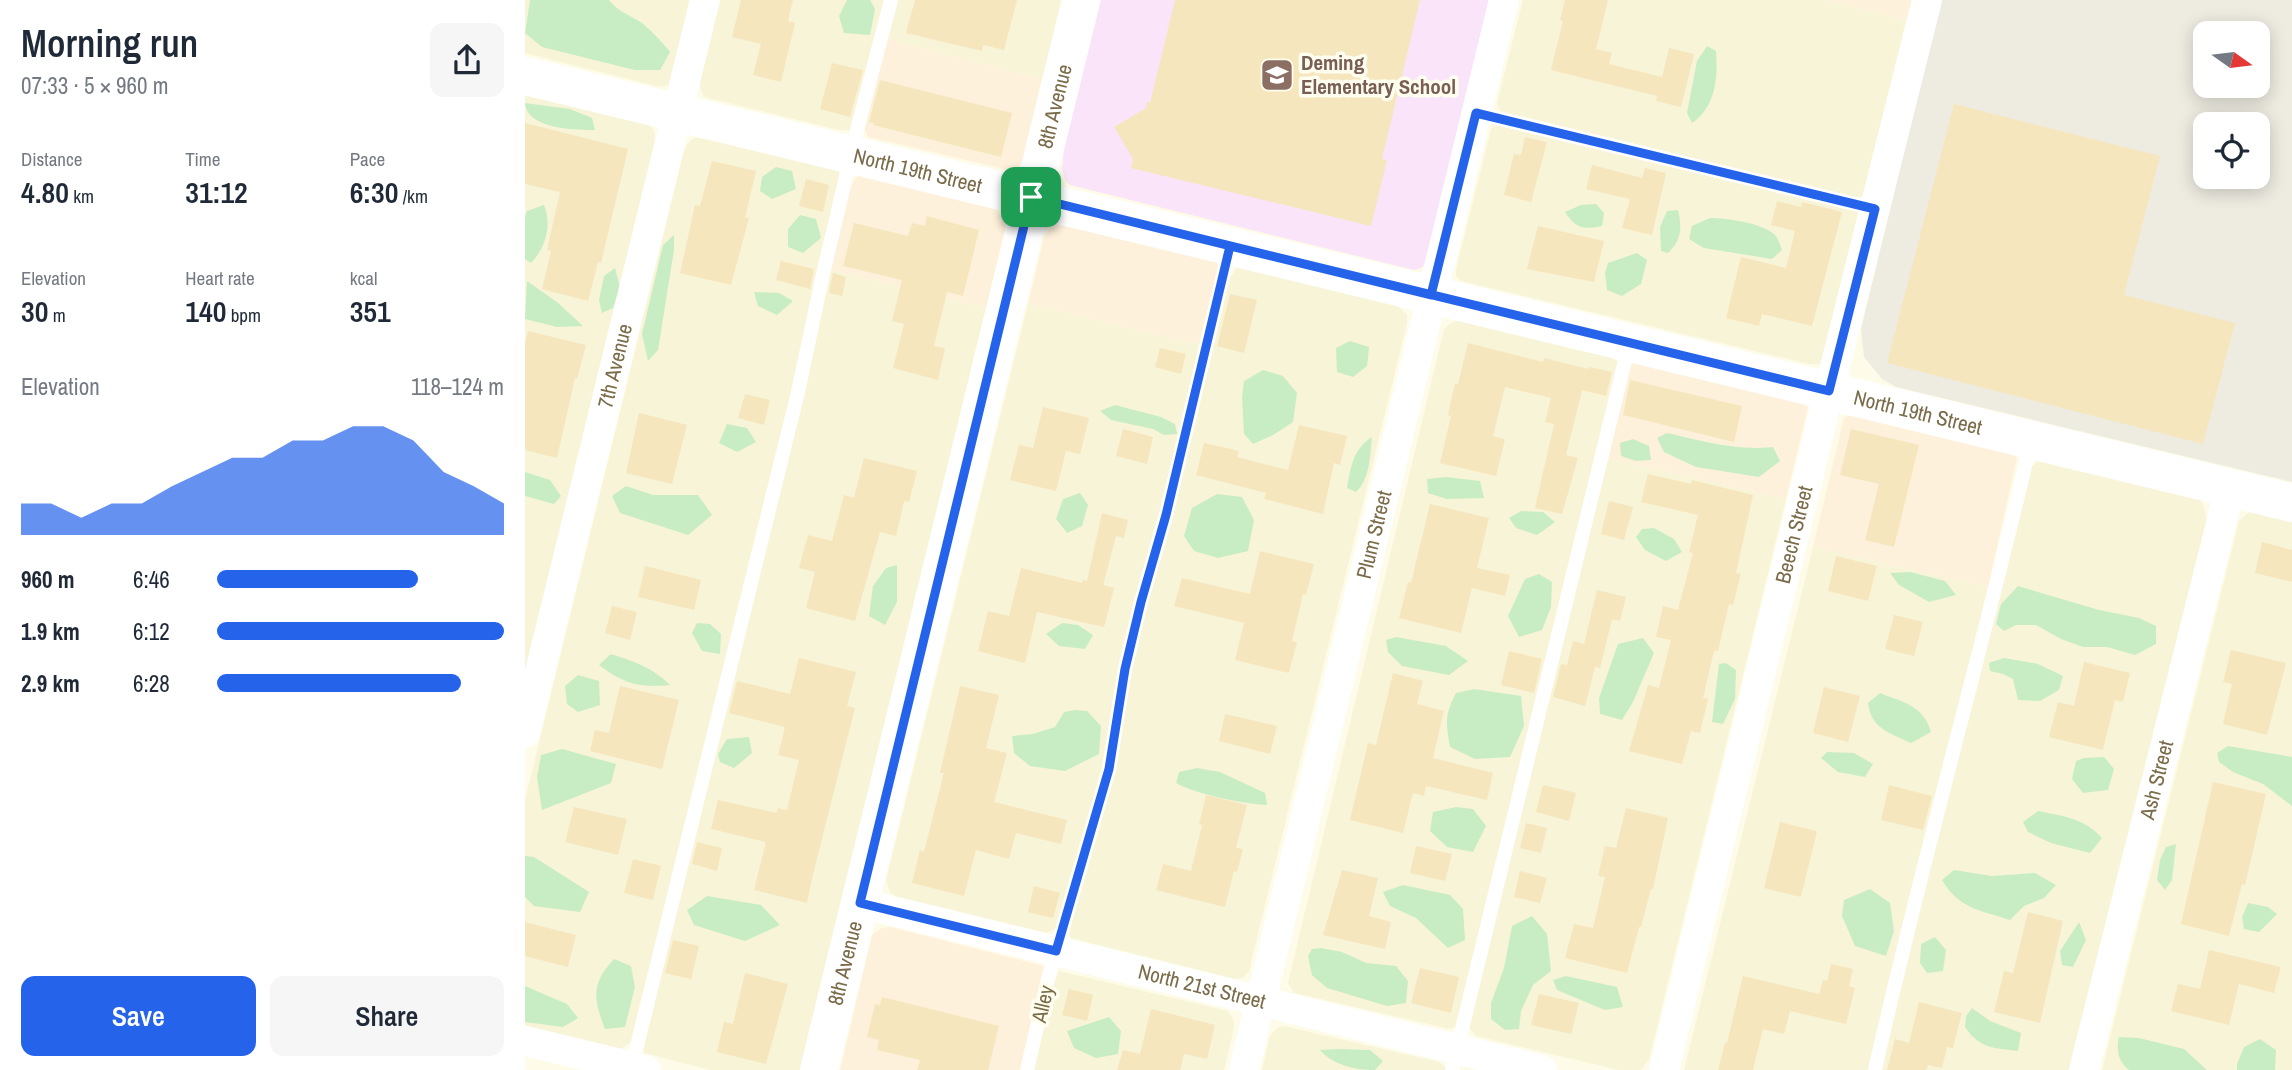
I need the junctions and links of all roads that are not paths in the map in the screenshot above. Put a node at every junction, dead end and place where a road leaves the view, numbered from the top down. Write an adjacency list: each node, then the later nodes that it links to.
1 (705, 0): 7 (street, 7th Avenue)
2 (891, 0): 9 (lane)
3 (1081, 0): 10 (street, 8th Avenue)
4 (1504, 0): 8 (street, Plum Street)
5 (1927, 0): 11 (street, Beech Street)
6 (525, 76): 7 (street, North 19th Street)
7 (677, 113): 9 (street, North 19th Street); 19 (street, 7th Avenue)
8 (1476, 113): 11 (lane); 13 (street, Plum Street)
9 (852, 155): 10 (street, North 19th Street); 25 (lane)
10 (1031, 197): 12 (street, North 19th Street); 20 (street, 8th Avenue)
11 (1875, 209): 15 (street, Beech Street)
12 (1230, 246): 13 (street, North 19th Street); 21 (lane, Alley)
13 (1431, 295): 14 (street, North 19th Street); 22 (street, Plum Street)
14 (1629, 342): 15 (street, North 19th Street); 24 (lane)
15 (1829, 391): 16 (street, North 19th Street); 30 (street, Beech Street)
16 (2031, 440): 17 (street, North 19th Street); 31 (lane)
17 (2229, 488): 18 (street, North 19th Street); 32 (street, Ash Street)
18 (2292, 503)
19 (525, 733)
20 (860, 903): 21 (street, North 21st Street); 26 (street, 8th Avenue)
21 (1056, 951): 22 (street, North 21st Street); 27 (lane, Alley)
22 (1261, 1002): 24 (street, North 21st Street); 28 (street, Plum Street)
23 (525, 1041): 25 (street)
24 (1455, 1060): 29 (street, North 21st Street)
25 (636, 1069)
26 (819, 1070)
27 (1027, 1070)
28 (1244, 1070)
29 (1542, 1070)
30 (1664, 1070)
31 (1875, 1070)
32 (2084, 1070)

